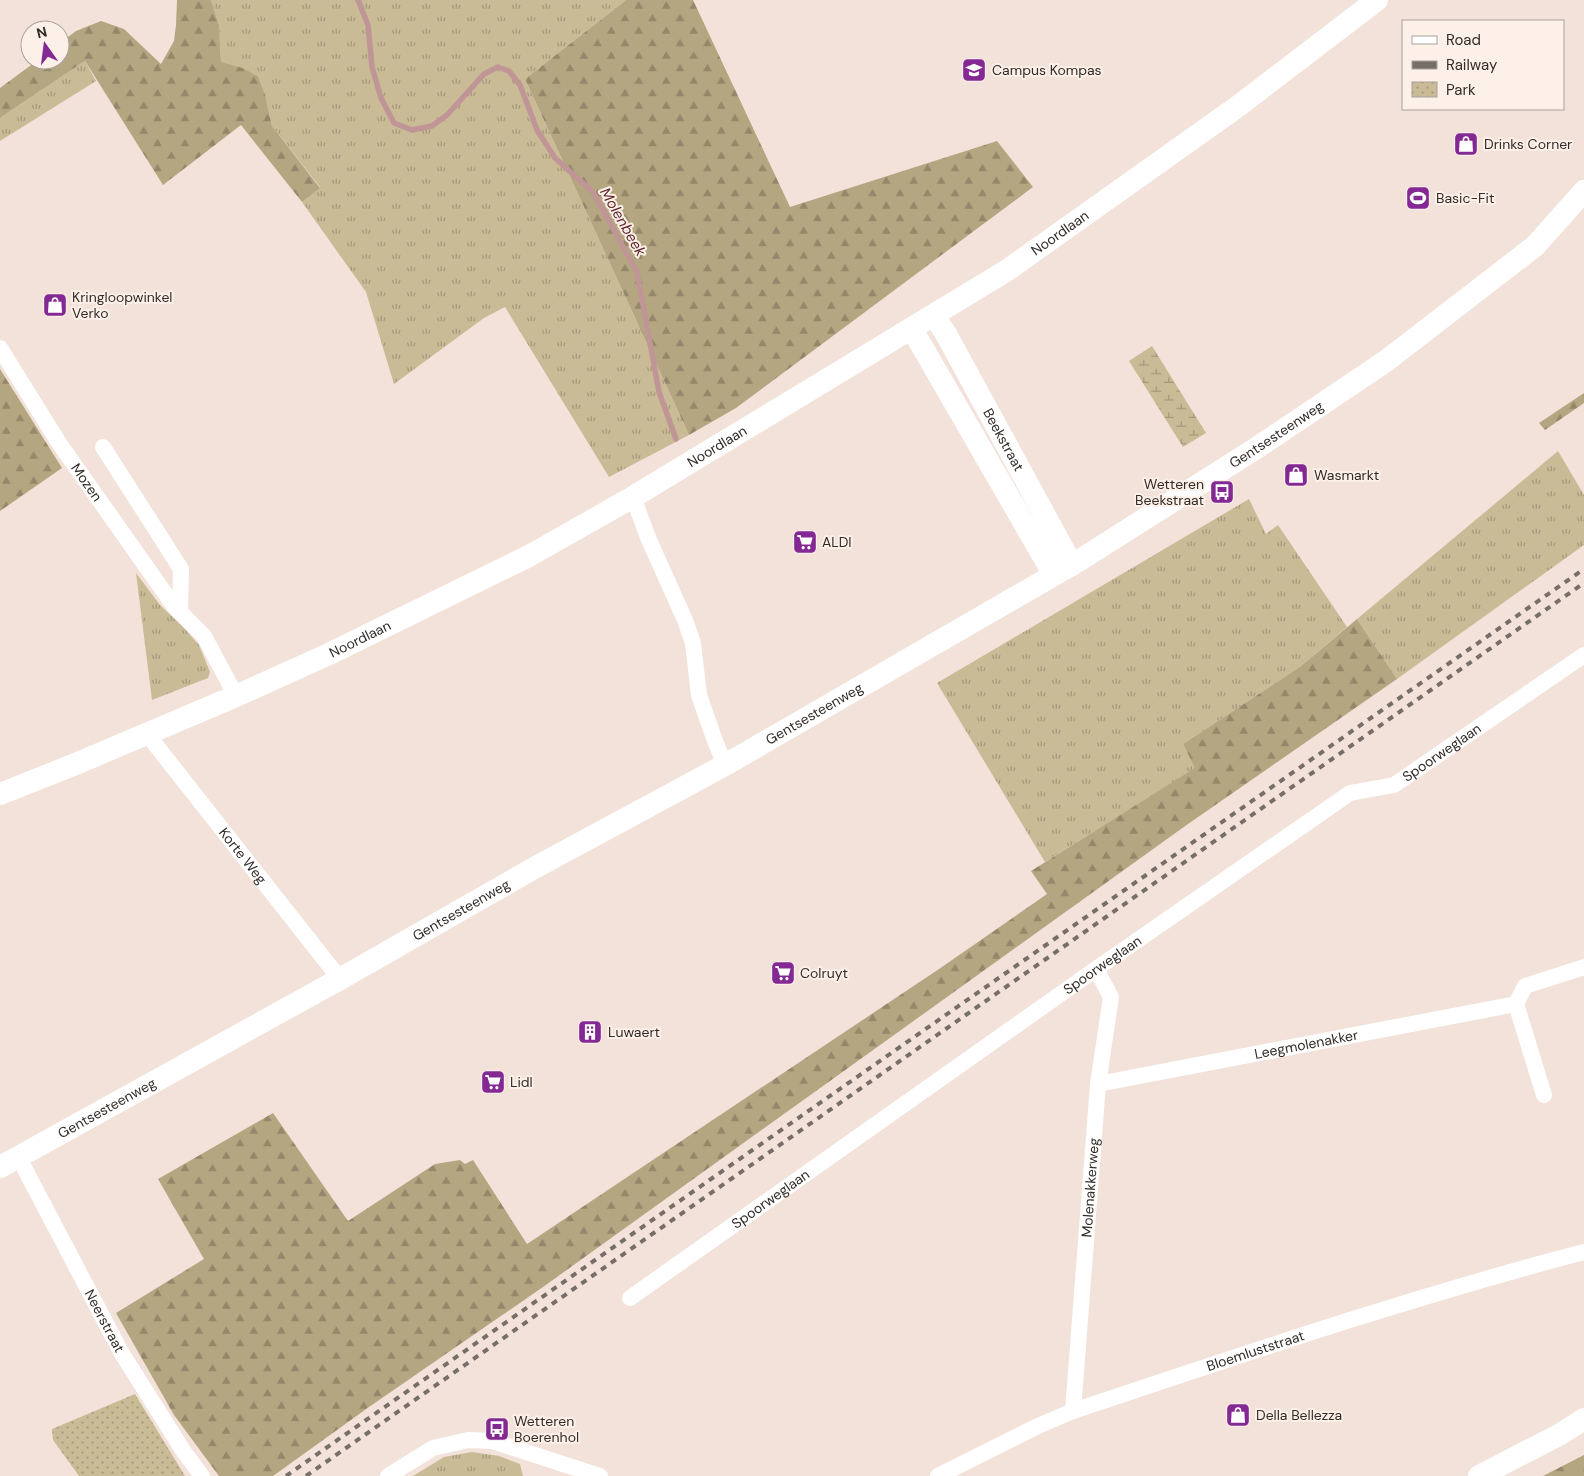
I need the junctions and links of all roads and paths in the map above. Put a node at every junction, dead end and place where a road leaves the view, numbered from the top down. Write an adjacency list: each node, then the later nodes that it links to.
1 (1377, 0): 3 (street, Noordlaan)
2 (1584, 191): 8 (street, Gentsesteenweg)
3 (934, 316): 4 (street, Noordlaan); 8 (street, Beekstraat)
4 (912, 329): 7 (street, Noordlaan); 8 (street, Beekstraat)
5 (0, 348): 9 (street, Mozen)
6 (103, 447): 9 (street)
7 (633, 497): 11 (street, Noordlaan); 13 (street)
8 (1063, 570): 13 (street, Gentsesteenweg)
9 (180, 612): 11 (street, Mozen)
10 (1584, 655): 16 (street, Spoorweglaan)
11 (236, 696): 12 (street, Noordlaan)
12 (146, 734): 14 (street, Noordlaan); 17 (street, Korte Weg)
13 (725, 764): 17 (street, Gentsesteenweg)
14 (0, 794)
15 (1584, 967): 18 (street)
16 (1096, 969): 19 (street, Molenakkerweg); 23 (street, Spoorweglaan)
17 (340, 979): 21 (street, Gentsesteenweg)
18 (1516, 1004): 19 (street, Leegmolenakker); 20 (street)
19 (1098, 1084): 24 (street, Molenakkerweg)
20 (1544, 1095)
21 (10, 1162): 28 (street, Neerstraat)
22 (1584, 1252): 24 (street, Bloemluststraat)
23 (630, 1298)
24 (1073, 1411): 31 (street, Bloemluststraat)
25 (1584, 1419): 27 (street)
26 (1584, 1429): 27 (street)
27 (1559, 1435): 32 (street)
28 (202, 1476)
29 (388, 1476): 30 (street)
30 (600, 1476)
31 (938, 1476)
32 (1479, 1476)

